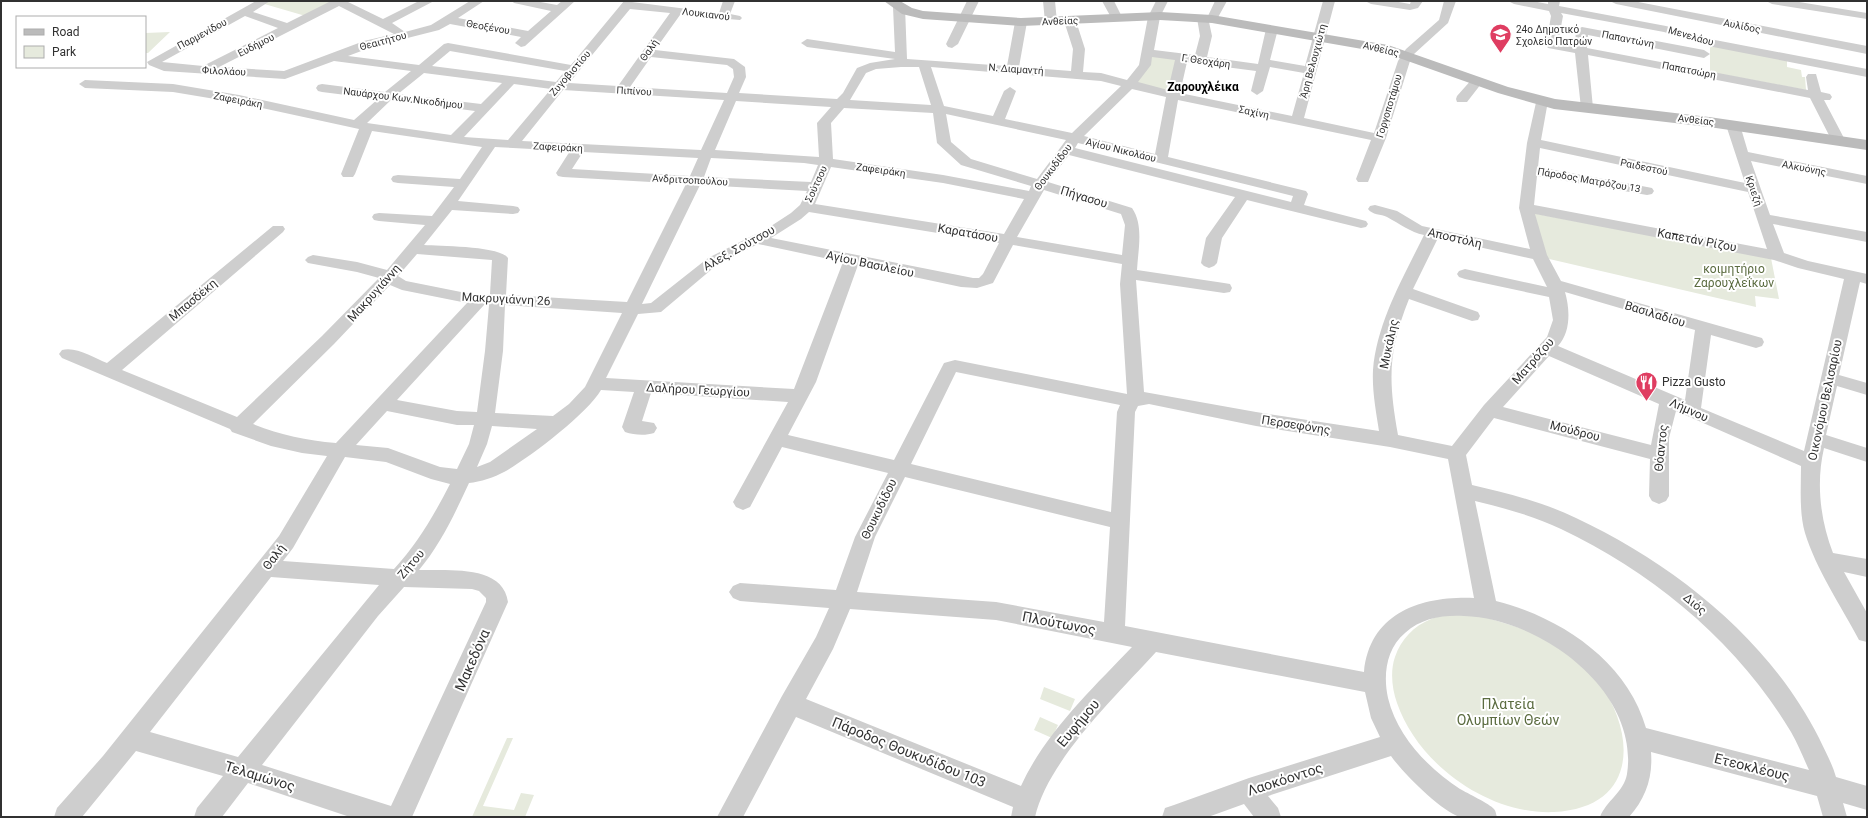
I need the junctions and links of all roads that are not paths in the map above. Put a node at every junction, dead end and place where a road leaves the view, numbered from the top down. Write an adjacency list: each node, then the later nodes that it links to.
1 (264, 1): 27 (street, Παρμενίδου)
2 (338, 1): 42 (street); 43 (street, Ευδήμου)
3 (428, 1): 42 (street)
4 (478, 1): 38 (street, Θεαιτήτου)
5 (518, 1): 25 (street)
6 (569, 1): 25 (street)
7 (704, 1): 28 (street)
8 (729, 1): 31 (street)
9 (973, 1): 35 (street)
10 (1049, 1): 41 (street)
11 (1108, 1): 36 (street)
12 (1162, 1): 33 (street, Θουκυδίδου)
13 (1221, 1): 37 (street)
14 (1329, 1): 48 (street, Άρη Βελουχιώτη)
15 (1371, 1): 16 (street)
16 (1417, 1)
17 (1450, 1): 58 (street, Γοργοποτάμου)
18 (1514, 1): 24 (street, Μενελάου)
19 (1616, 1): 29 (street, Αυλίδος)
20 (1772, 1): 30 (street)
21 (1842, 1): 30 (street)
22 (629, 3): 26 (street, Λουκιανού); 68 (street, Ζυγοβιστίου)
23 (895, 4): 35 (main road, Ανθείας); 62 (street)
24 (1553, 4): 45 (street, Μενελάου); 53 (street, Παπατσώρη)
25 (559, 9): 47 (street)
26 (677, 11): 28 (street, Λουκιανού); 55 (street, Θαλή)
27 (242, 12): 43 (street); 66 (street, Παρμενίδου)
28 (695, 13): 31 (street, Λουκιανού)
29 (1673, 13): 45 (street); 54 (street, Αυλίδος)
30 (1847, 13): 32 (street)
31 (724, 16): 34 (street, Λουκιανού)
32 (1867, 16)
33 (1154, 17): 36 (main road, Ανθείας); 37 (main road, Ανθείας); 56 (street, Θουκυδίδου)
34 (736, 18)
35 (966, 18): 40 (main road, Ανθείας); 51 (street)
36 (1117, 19): 39 (main road, Ανθείας)
37 (1208, 19): 44 (main road, Ανθείας); 63 (street)
38 (448, 20): 46 (street, Θεαιτήτου); 47 (street, Θεοξένου)
39 (1070, 21): 41 (main road, Ανθείας); 74 (street)
40 (1021, 22): 41 (main road, Ανθείας); 69 (street)
41 (1051, 22)
42 (383, 23): 46 (street)
43 (289, 28): 70 (street, Ευδήμου)
44 (1272, 29): 48 (main road, Ανθείας); 65 (street)
45 (1672, 30): 49 (street, Μενελάου); 52 (street)
46 (403, 35): 59 (street, Θεαιτήτου)
47 (529, 35): 60 (street)
48 (1320, 38): 58 (main road, Ανθείας); 71 (street, Άρη Βελουχιώτη)
49 (1702, 40): 57 (street); 73 (street, Μενελάου)
50 (808, 42): 62 (street)
51 (952, 44)
52 (1673, 48): 53 (street, Παπαντώνη); 57 (street, Παπαντώνη)
53 (1581, 50): 72 (street, Παπατσώρη); 95 (street, Παπαντώνη)
54 (1867, 50)
55 (646, 53): 84 (street, Θαλή); 89 (street)
56 (1148, 53): 61 (street, Γ. Θεοχάρη); 79 (street, Θουκυδίδου)
57 (1704, 54): 72 (street)
58 (1407, 56): 78 (main road, Ανθείας); 101 (street, Γοργοποτάμου)
59 (331, 57): 67 (street, Πιπίνου); 75 (street, Θεαιτήτου)
60 (507, 57): 67 (street); 68 (street)
61 (1182, 57): 63 (street, Γ. Θεοχάρη); 87 (street)
62 (901, 60): 64 (street, Ν. Διαμαντή); 93 (street, Σούτσου)
63 (1200, 60): 65 (street, Γ. Θεοχάρη)
64 (924, 63): 69 (street, Ν. Διαμαντή); 96 (street, Πήγασου)
65 (1264, 66): 71 (street, Γ. Θεοχάρη); 86 (street)
66 (164, 67): 70 (street, Φιλολάου)
67 (419, 69): 77 (street, Πιπίνου); 88 (street)
68 (574, 69): 81 (street, Ζυγοβιστίου)
69 (1012, 69): 74 (street, Ν. Διαμαντή)
70 (203, 70): 75 (street, Φιλολάου); 82 (street, Ευδήμου)
71 (1311, 71): 98 (street, Άρη Βελουχιώτη)
72 (1703, 73): 90 (street, Παπατσώρη)
73 (1867, 73)
74 (1077, 74): 79 (street, Ν. Διαμαντή)
75 (285, 75)
76 (1812, 77): 90 (street)
77 (510, 80): 81 (street, Πιπίνου); 94 (street)
78 (1477, 81): 91 (street); 92 (main road, Ανθείας)
79 (1131, 83): 87 (street, Σαχίνη); 106 (street, Θουκυδίδου)
80 (85, 84): 82 (street, Ζαφειράκη)
81 (558, 86): 84 (street, Πιπίνου); 107 (street, Ζυγοβιστίου)
82 (173, 88): 100 (street, Ζαφειράκη)
83 (322, 88): 88 (street, Ναυάρχου Κων.Νικοδήμου)
84 (621, 91): 89 (street, Πιπίνου)
85 (1010, 91): 97 (street)
86 (1257, 91)
87 (1172, 95): 98 (street, Σαχίνη); 112 (street)
88 (389, 96): 94 (street, Ναυάρχου Κων.Νικοδήμου); 100 (street)
89 (731, 96): 93 (street, Πιπίνου); 110 (street)
90 (1820, 96): 103 (street)
91 (1462, 99)
92 (1542, 101): 95 (main road, Ανθείας); 104 (street, Ματρόζου)
93 (842, 103): 96 (street, Πιπίνου); 113 (street, Σούτσου)
94 (484, 108): 102 (street)
95 (1587, 108): 99 (main road, Ανθείας)
96 (939, 110): 97 (street, Αγίου Νικολάου); 123 (street, Πήγασου)
97 (998, 121): 106 (street, Αγίου Νικολάου)
98 (1297, 121): 101 (street, Σαχίνη)
99 (1733, 125): 103 (main road, Ανθείας); 111 (street, Κριεζή)
100 (362, 126): 102 (street, Ζαφειράκη); 115 (street)
101 (1379, 138): 117 (street, Γοργοποτάμου)
102 (455, 139): 105 (street, Ζαφειράκη)
103 (1838, 140): 108 (main road, Ανθείας)
104 (1534, 143): 114 (street, Ματρόζου); 122 (street, Ραιδεστού)
105 (491, 144): 107 (street, Ζαφειράκη); 120 (street, Μακρυγιάννη)
106 (1071, 144): 112 (street, Αγίου Νικολάου); 123 (street, Θουκυδίδου); 125 (street, Αγίου Νικολάου)
107 (511, 145): 109 (street, Ζαφειράκη)
108 (1867, 145)
109 (579, 148): 110 (street, Ζαφειράκη); 118 (street, Ανδριτσοπούλου)
110 (707, 154): 113 (street, Ζαφειράκη); 118 (street)
111 (1742, 155): 119 (street, Αλκυόνης); 122 (street, Κριεζή)
112 (1162, 160): 126 (street, Αγίου Νικολάου)
113 (826, 162): 121 (street, Σούτσου); 123 (street, Ζαφειράκη)
114 (1530, 170): 124 (street, Πάροδος Ματρόζου 13); 129 (street, Ματρόζου)
115 (348, 174)
116 (398, 179): 120 (street)
117 (1364, 179)
118 (695, 180): 121 (street, Ανδριτσοπούλου); 156 (street)
119 (1867, 180)
120 (464, 183): 127 (street, Μακρυγιάννη)
121 (816, 187): 128 (street, Σούτσου)
122 (1754, 189): 133 (street, Κριεζή)
123 (1036, 190): 140 (street, Θουκυδίδου); 147 (street, Πήγασου)
124 (1647, 191)
125 (1244, 194): 126 (street, Αγίου Νικολάου); 146 (street)
126 (1299, 200): 135 (street, Αγίου Νικολάου)
127 (447, 205): 131 (street); 134 (street, Μακρυγιάννη)
128 (806, 207): 139 (street, Αλεξ. Σούτσου); 140 (street, Καρατάσου)
129 (1526, 208): 142 (street, Ματρόζου); 143 (street, Καπετάν Ρίζου)
130 (1375, 209): 137 (street, Αποστόλη)
131 (513, 210)
132 (379, 217): 134 (street)
133 (1764, 218): 138 (street); 143 (street, Κριεζή)
134 (436, 221): 141 (street, Μακρυγιάννη)
135 (1361, 224)
136 (278, 229): 162 (street, Μπασδέκη)
137 (1433, 232): 142 (street, Αποστόλη); 154 (street, Μυκάλης)
138 (1867, 237)
139 (754, 239): 145 (street, Αγίου Βασιλείου); 156 (street, Αλεξ. Σούτσου)
140 (1009, 239): 147 (street, Καρατάσου); 151 (street, Θουκυδίδου)
141 (414, 248): 149 (street, Μακρυγιάννη); 155 (street, Ζήτου)
142 (1539, 255): 153 (street, Ματρόζου)
143 (1777, 256): 150 (street, Καπετάν Ρίζου)
144 (313, 260): 149 (street, Μακρυγιάννη 26)
145 (852, 260): 151 (street, Αγίου Βασιλείου); 167 (street)
146 (1209, 263)
147 (1129, 267): 152 (street, Καρατάσου); 168 (street, Πήγασου)
148 (1465, 274): 153 (street, Βασιλαδίου)
149 (389, 277): 155 (street, Μακρυγιάννη 26); 175 (street, Μακρυγιάννη)
150 (1860, 277): 163 (street, Οικονόμου Βελισαρίου)
151 (986, 281)
152 (1224, 288)
153 (1556, 289): 158 (street, Βασιλαδίου); 160 (street, Ματρόζου)
154 (1405, 292): 157 (street); 179 (street, Μυκάλης)
155 (489, 300): 156 (street, Μακρυγιάννη 26); 170 (street, Θαλή); 173 (street, Ζήτου)
156 (633, 308): 164 (street)
157 (1472, 316)
158 (1704, 328): 159 (street, Βασιλαδίου); 172 (street)
159 (1756, 342)
160 (1546, 348): 169 (street, Λήμνου); 171 (street, Ματρόζου)
161 (68, 354): 162 (street)
162 (109, 372): 175 (street)
163 (1830, 378): 166 (street); 178 (street, Οικονόμου Βελισαρίου)
164 (596, 384): 165 (street, Δαλήρου Γεωργίου); 174 (street)
165 (644, 386): 167 (street, Δαλήρου Γεωργίου); 176 (street)
166 (1867, 389)
167 (801, 396): 177 (street)
168 (1133, 399): 179 (street, Περσεφόνης); 185 (street, Θουκυδίδου); 190 (street, Πήγασου)
169 (1669, 401): 172 (street, Λήμνου); 182 (street, Θόαντος)
170 (383, 404): 173 (street); 180 (street, Θαλή)
171 (1490, 410): 181 (street, Ματρόζου); 182 (street, Μούδρου)
172 (1692, 411): 184 (street, Λήμνου)
173 (485, 420): 174 (street); 186 (street, Ζήτου)
174 (556, 423): 186 (street)
175 (238, 427): 180 (street)
176 (648, 428)
177 (778, 439): 185 (street); 189 (street)
178 (1818, 439): 183 (street); 184 (street, Οικονόμου Βελισαρίου)
179 (1390, 440): 181 (street, Περσεφόνης)
180 (340, 450): 186 (street); 192 (street, Θαλή)
181 (1456, 454): 187 (street)
182 (1659, 454): 188 (street, Θόαντος)
183 (1867, 455)
184 (1811, 462): 191 (street, Οικονόμου Βελισαρίου)
185 (899, 468): 190 (street); 196 (street, Θουκυδίδου)
186 (463, 477): 194 (street, Ζήτου)
187 (1464, 491): 197 (street); 207 (street, Διός)
188 (1658, 496)
189 (742, 502)
190 (1120, 522): 199 (street, Πήγασου)
191 (1827, 560): 193 (street); 198 (street, Οικονόμου Βελισαρίου)
192 (266, 568): 194 (street, Μακεδόνα); 204 (street, Θαλή)
193 (1867, 568)
194 (399, 578): 206 (street, Ζήτου); 214 (street, Μακεδόνα)
195 (740, 592): 196 (street, Πλούτωνος)
196 (844, 598): 199 (street, Πλούτωνος); 202 (street, Θουκυδίδου)
197 (1486, 607): 201 (street); 203 (street)
198 (1867, 633)
199 (1114, 634): 200 (street, Πλούτωνος)
200 (1152, 641): 201 (street, Πλούτωνος); 210 (street, Ευφήμου)
201 (1375, 684): 205 (street)
202 (790, 703): 210 (street, Πάροδος Θουκυδίδου 103); 215 (street, Θουκυδίδου)
203 (1637, 737): 207 (street, Ετεοκλέους); 219 (street)
204 (131, 738): 206 (street, Τελαμώνος); 211 (street, Θαλή)
205 (1396, 743): 208 (street, Λαοκόοντος); 218 (street)
206 (242, 770): 212 (street, Ζήτου); 213 (street, Τελαμώνος)
207 (1829, 787): 209 (street, Ετεοκλέους); 220 (street, Διός)
208 (1249, 790): 216 (street, Λαοκόοντος); 217 (street)
209 (1867, 798)
210 (1025, 809)
211 (66, 817)
212 (206, 817)
213 (388, 817)
214 (398, 817)
215 (729, 817)
216 (1174, 817)
217 (1269, 817)
218 (1485, 817)
219 (1612, 817)
220 (1836, 817)

